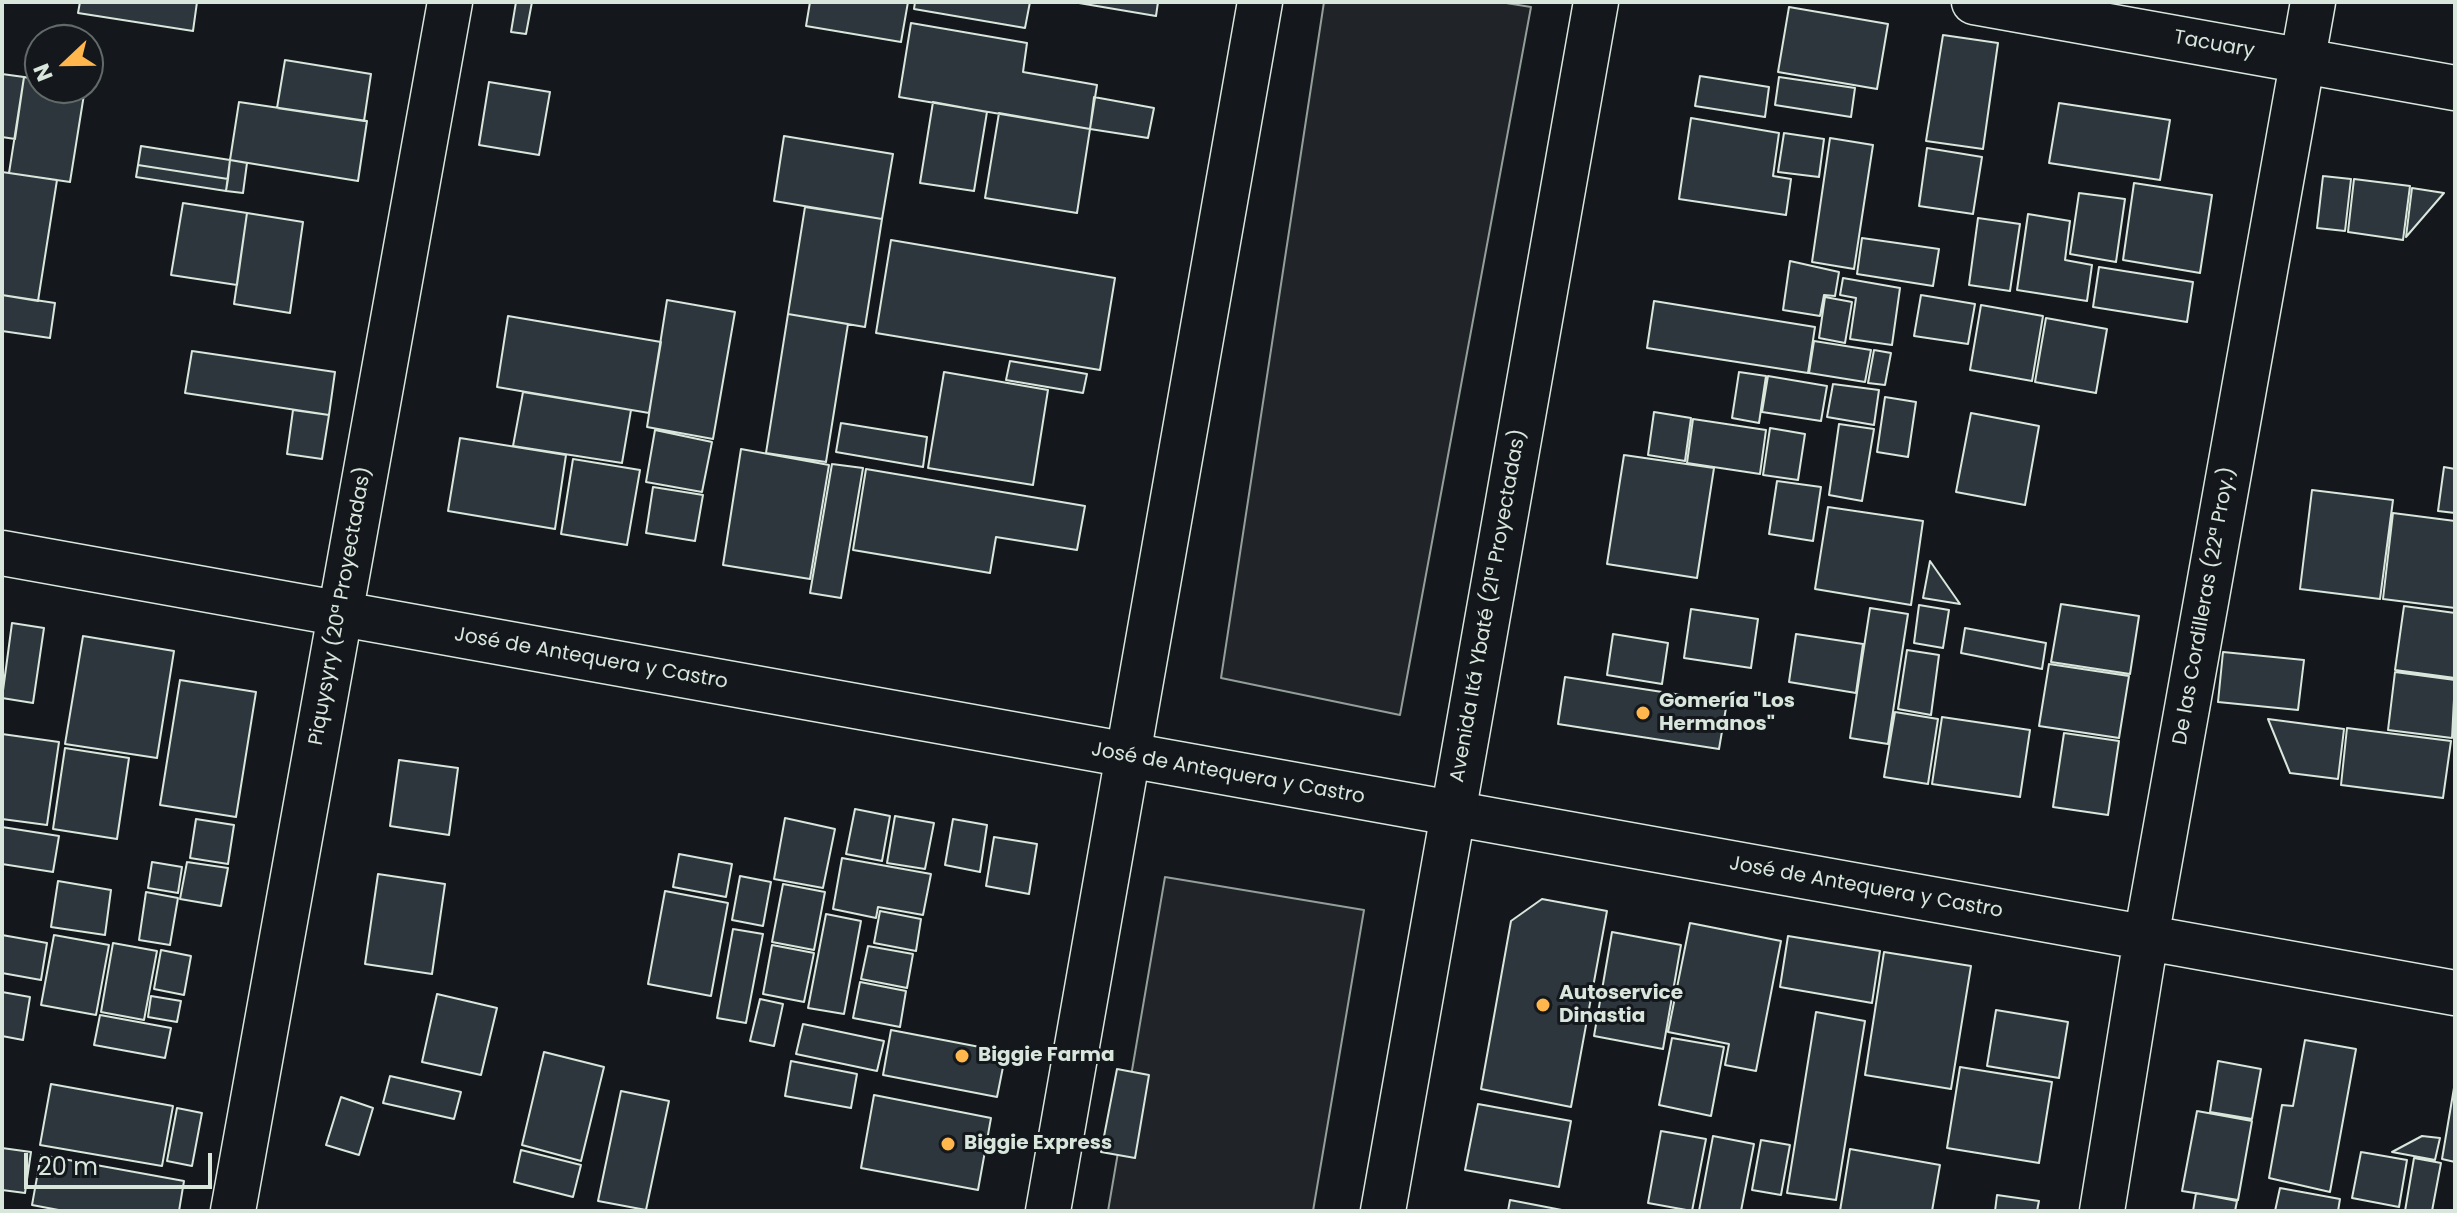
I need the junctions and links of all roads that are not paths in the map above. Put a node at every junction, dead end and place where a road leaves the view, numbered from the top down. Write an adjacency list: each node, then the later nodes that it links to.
1 (450, 2): 9 (street, Piquysyry (20ª Proyectadas))
2 (1260, 2): 10 (street)
3 (1596, 2): 11 (street, Avenida Itá Ybaté (21ª Proyectadas))
4 (1974, 2): 6 (street, Tacuary)
5 (2313, 2): 6 (street, De las Cordilleras (22ª Proy.))
6 (2302, 61): 7 (street, Tacuary); 12 (street, De las Cordilleras (22ª Proy.))
7 (2455, 88)
8 (2, 553): 9 (street, José de Antequera y Castro)
9 (340, 614): 10 (street, José de Antequera y Castro); 14 (street, Piquysyry (20ª Proyectadas))
10 (1128, 756): 11 (street, José de Antequera y Castro); 15 (street)
11 (1453, 814): 12 (street, José de Antequera y Castro); 16 (street, Avenida Itá Ybaté (21ª Proyectadas))
12 (2146, 938): 13 (street, José de Antequera y Castro); 17 (street, De las Cordilleras (22ª Proy.))
13 (2455, 993)
14 (233, 1211)
15 (1048, 1211)
16 (1383, 1211)
17 (2102, 1211)

